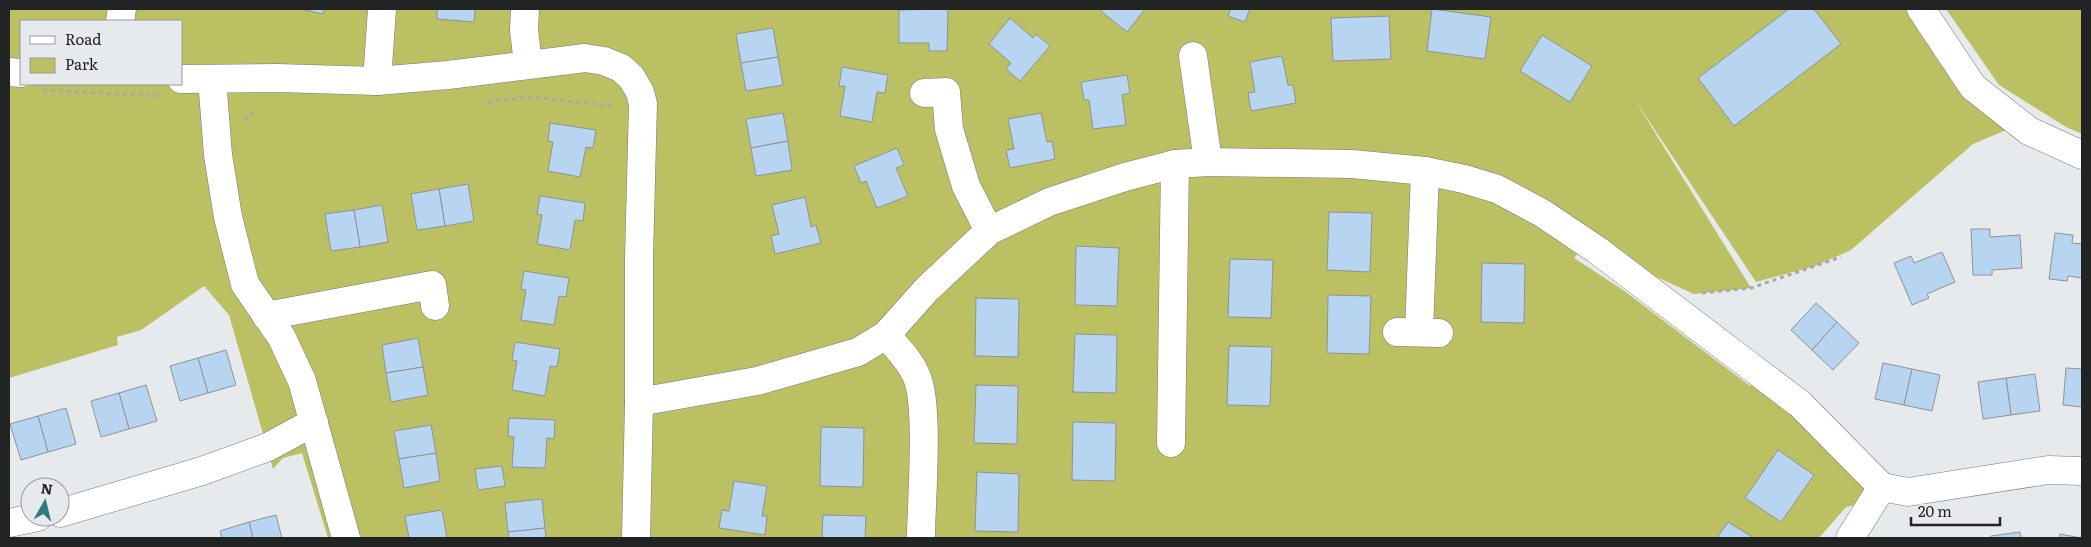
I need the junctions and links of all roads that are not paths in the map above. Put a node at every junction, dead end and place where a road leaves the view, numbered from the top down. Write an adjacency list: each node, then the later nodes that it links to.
1 (382, 9): 7 (street)
2 (526, 9): 5 (street)
3 (1921, 9): 10 (street)
4 (1193, 56): 11 (street)
5 (528, 64): 7 (street); 19 (street)
6 (212, 79): 7 (street); 8 (street); 16 (street)
7 (377, 81)
8 (171, 88)
9 (942, 92): 14 (street)
10 (2082, 156)
11 (1208, 162): 12 (street); 13 (street)
12 (1175, 164): 14 (street); 21 (street)
13 (1425, 170): 17 (street); 23 (street)
14 (989, 231): 18 (street)
15 (435, 306): 16 (street)
16 (266, 316): 20 (street)
17 (1418, 333)
18 (886, 335): 19 (street); 27 (street)
19 (639, 402): 26 (street)
20 (314, 422): 24 (street); 25 (street)
21 (1171, 443)
22 (2082, 471): 23 (street)
23 (1882, 487): 28 (street)
24 (70, 510)
25 (346, 538)
26 (636, 538)
27 (921, 538)
28 (1850, 538)

